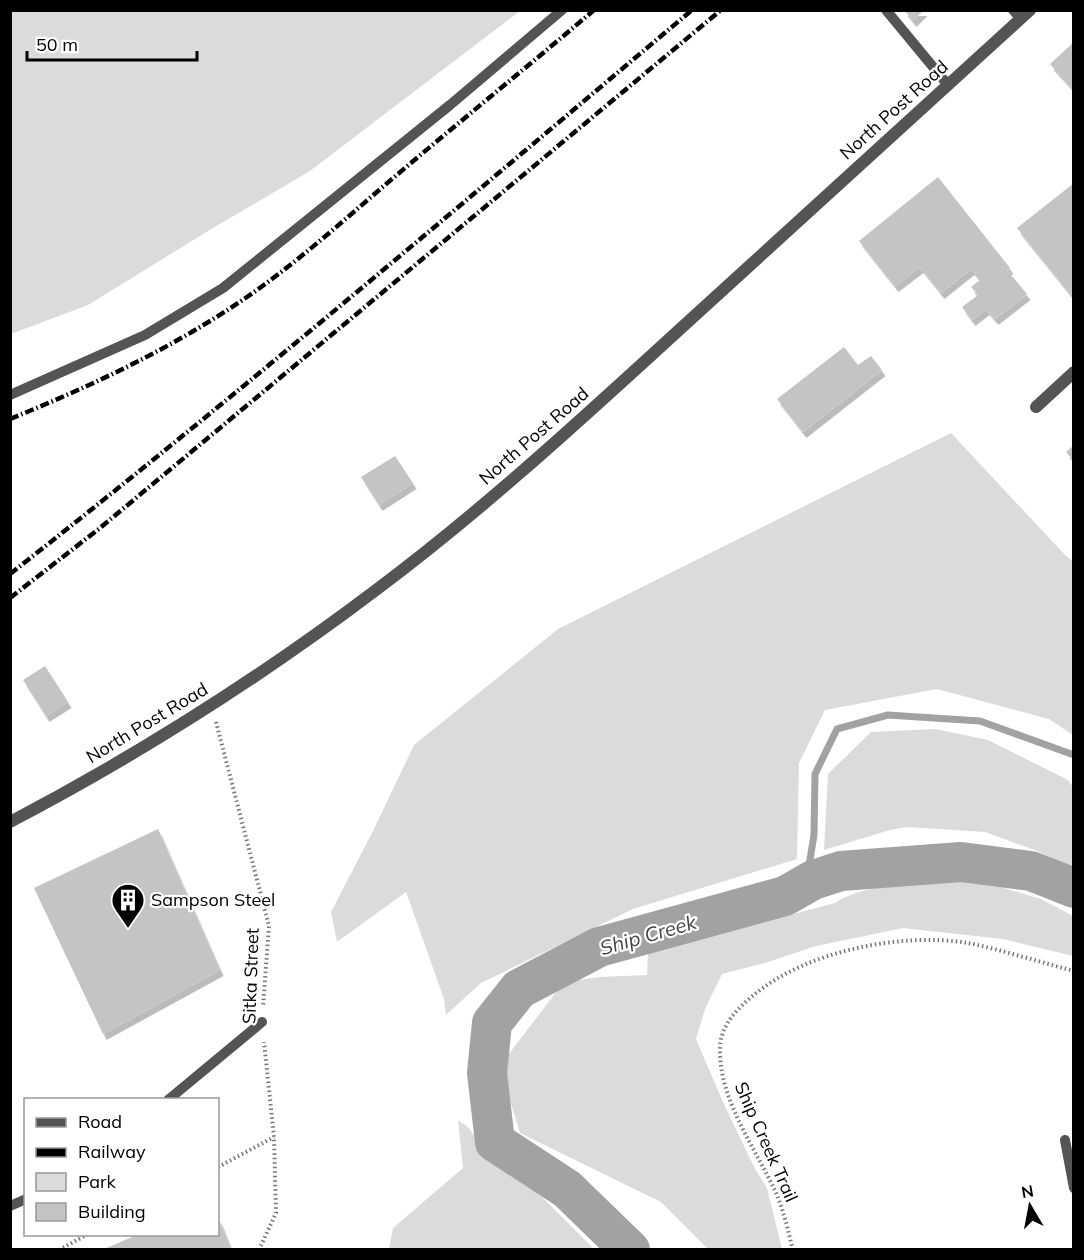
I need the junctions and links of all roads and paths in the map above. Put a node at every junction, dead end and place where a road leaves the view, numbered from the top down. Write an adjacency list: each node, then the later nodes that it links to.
1 (562, 10): 7 (lane)
2 (886, 10): 5 (lane)
3 (1030, 10): 4 (street, North Post Road)
4 (1017, 15): 5 (street, North Post Road)
5 (948, 85): 9 (street, North Post Road)
6 (1074, 372): 8 (street)
7 (10, 396)
8 (1036, 407)
9 (212, 705): 10 (street, North Post Road); 12 (path, Sitka Street)
10 (10, 822)
11 (1074, 971): 23 (path, Ship Creek Trail)
12 (262, 1022): 13 (lane); 14 (path, Sitka Street)
13 (170, 1098)
14 (274, 1137): 16 (path); 22 (path, Sitka Street)
15 (1065, 1140): 17 (lane)
16 (219, 1166)
17 (1074, 1188)
18 (24, 1200): 19 (lane)
19 (10, 1206)
20 (84, 1236): 21 (path)
21 (59, 1250)
22 (259, 1250)
23 (793, 1250)

